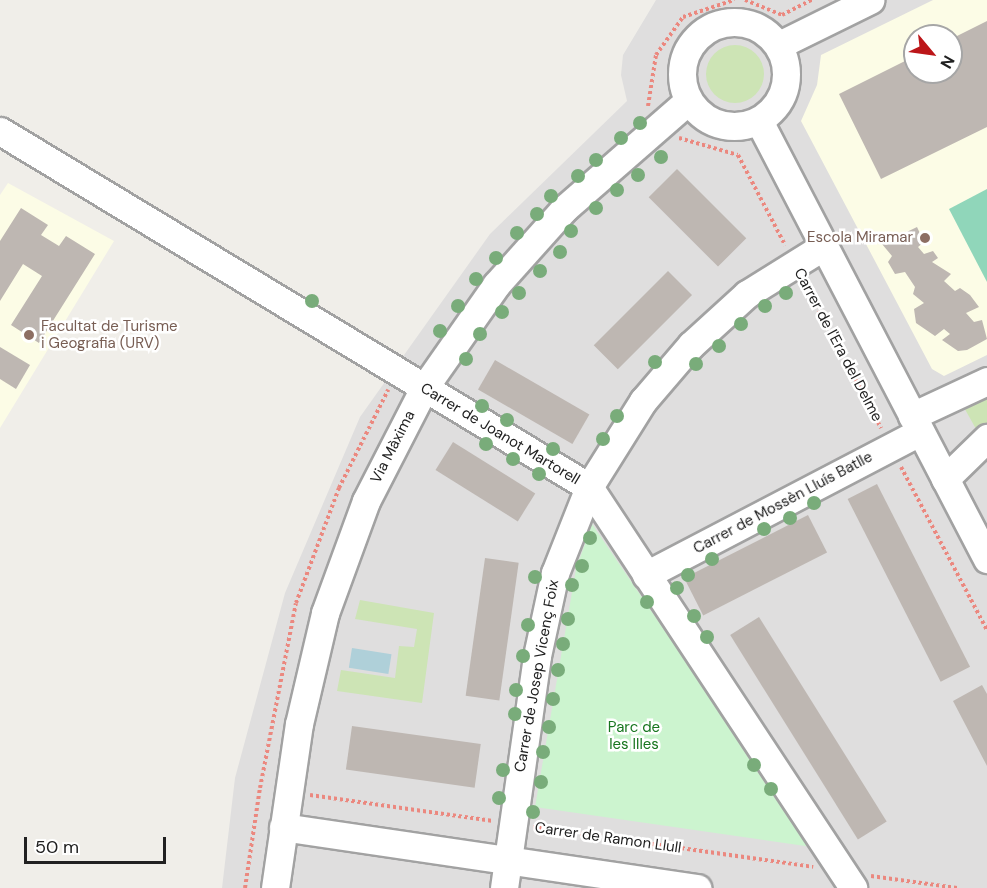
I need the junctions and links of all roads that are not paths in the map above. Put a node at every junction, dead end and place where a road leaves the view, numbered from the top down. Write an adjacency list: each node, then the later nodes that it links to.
1 (870, 0): 2 (street)
2 (779, 45): 3 (street); 4 (street)
3 (688, 101): 4 (street); 8 (street, Via Màxima)
4 (759, 121): 6 (street)
5 (0, 131): 8 (street, Carrer de Joanot Martorell)
6 (824, 246): 9 (street); 12 (street, Carrer de Josep Vicenç Foix)
7 (987, 381): 9 (street, Carrer de Mossèn Lluís Batlle)
8 (424, 388): 12 (street, Carrer de Joanot Martorell); 16 (street, Via Màxima)
9 (916, 424): 11 (street); 15 (street, Carrer de Mossèn Lluís Batlle)
10 (987, 438): 11 (street)
11 (945, 479): 13 (street)
12 (589, 487): 15 (street, Carrer de Joanot Martorell); 17 (street, Carrer de Josep Vicenç Foix)
13 (980, 529): 14 (street)
14 (987, 559)
15 (646, 575): 18 (street, Carrer de Joanot Martorell)
16 (284, 827): 17 (street); 19 (street, Via Màxima)
17 (508, 860): 20 (street, Carrer de Josep Vicenç Foix); 21 (street)
18 (848, 880)
19 (275, 888)
20 (504, 888)
21 (698, 888)

